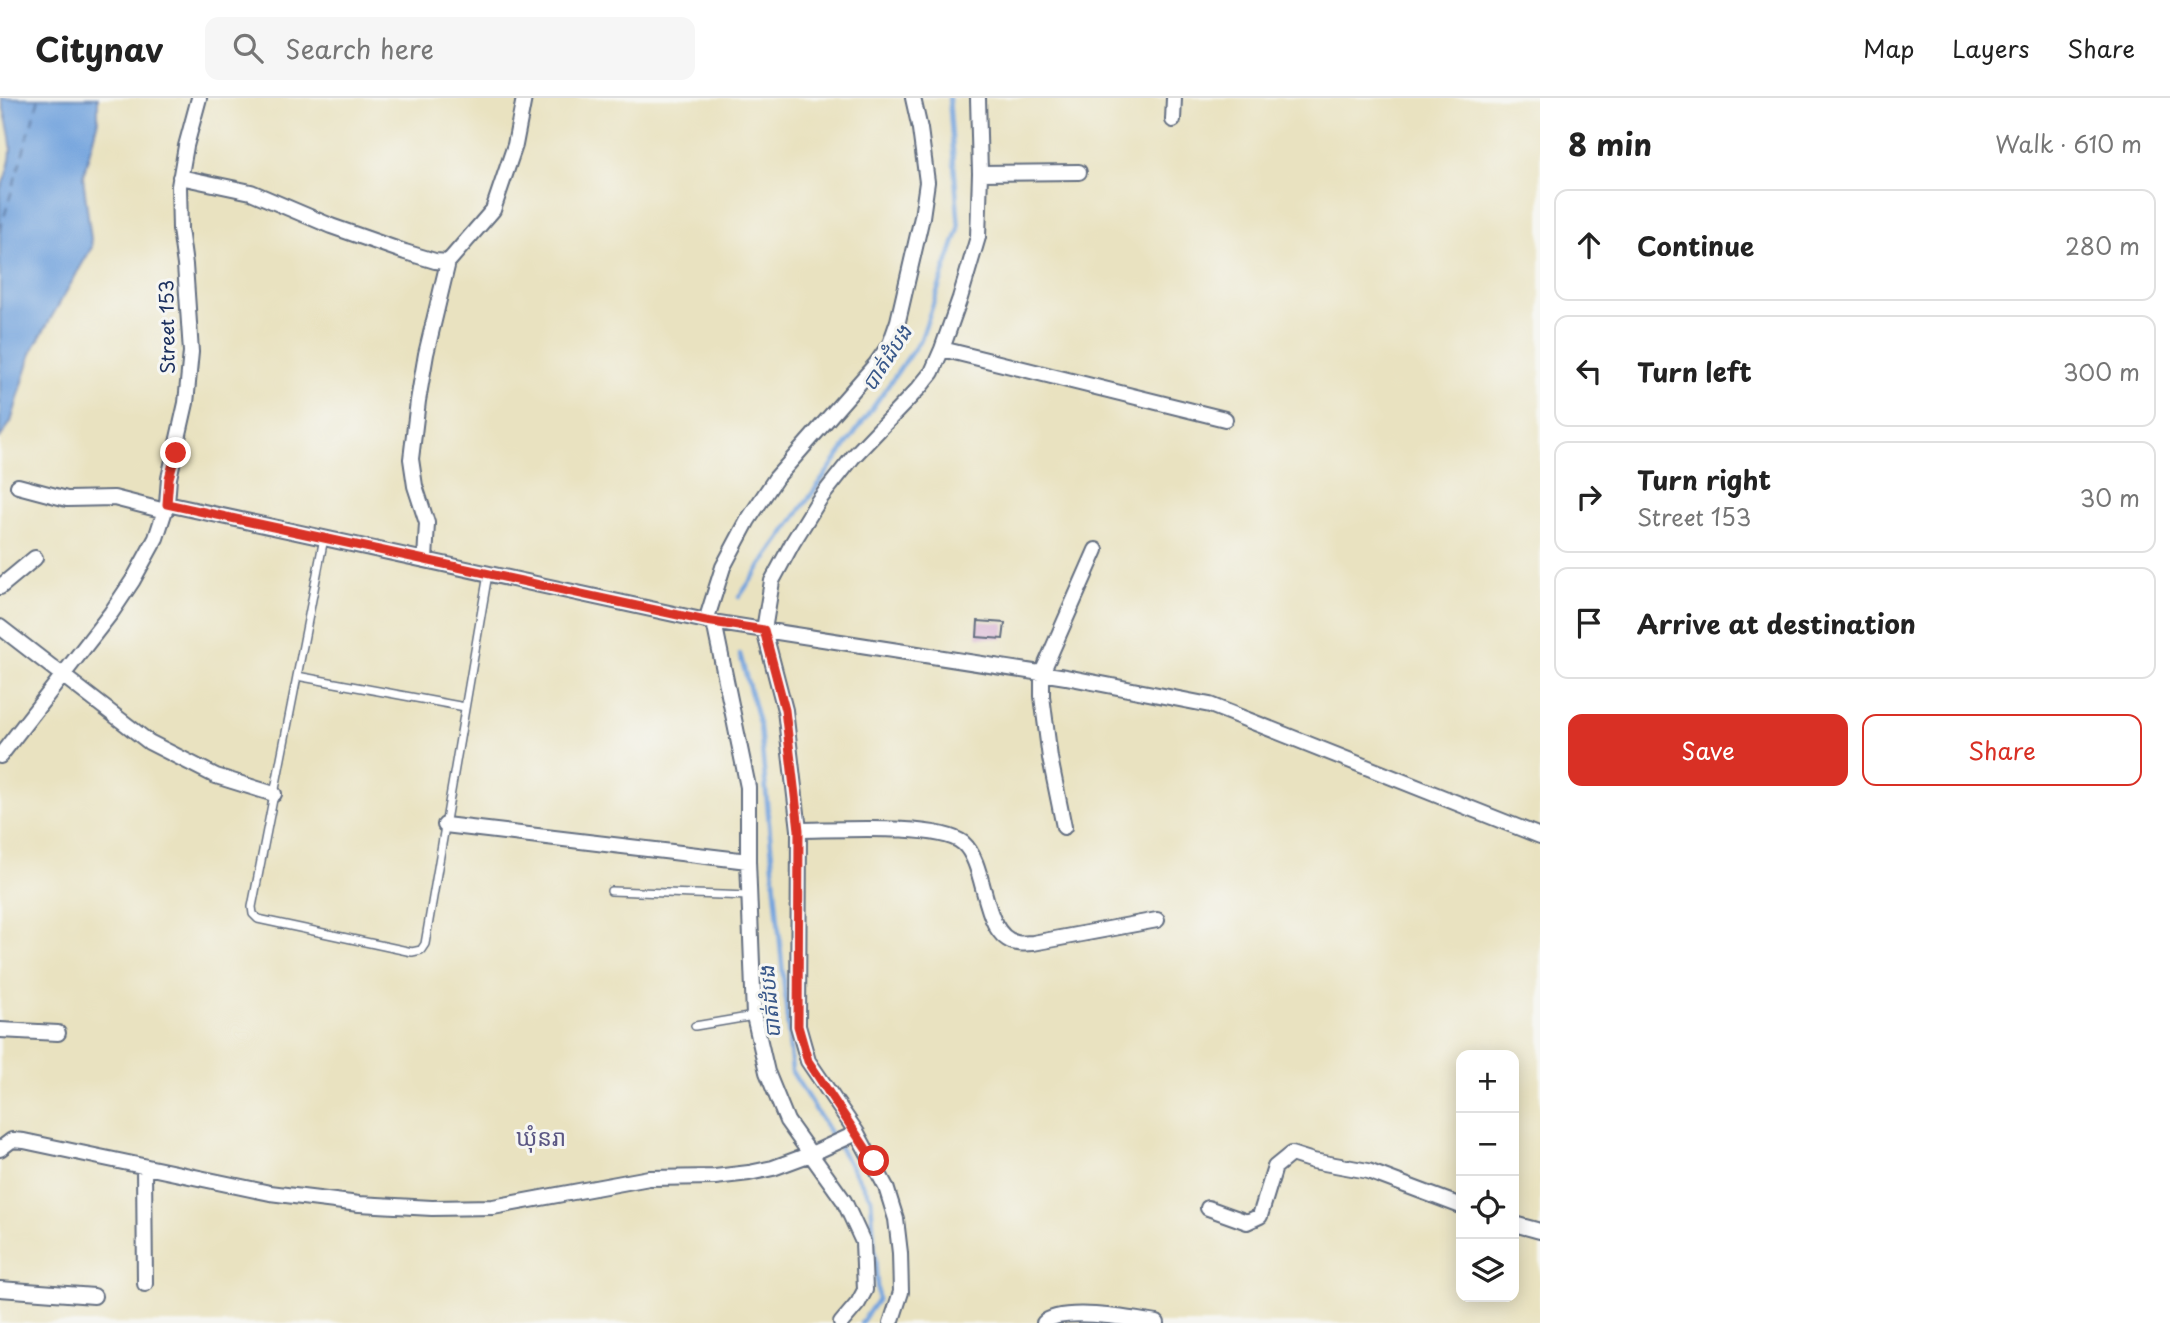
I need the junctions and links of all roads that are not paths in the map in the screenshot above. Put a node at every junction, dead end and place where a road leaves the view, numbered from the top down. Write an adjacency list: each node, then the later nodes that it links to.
1 (199, 98): 9 (street, Street 153)
2 (524, 98): 10 (street)
3 (913, 98): 21 (street)
4 (978, 98): 8 (street)
5 (1174, 98): 6 (street)
6 (1173, 120)
7 (1079, 172): 8 (street)
8 (980, 173): 11 (street)
9 (180, 177): 10 (street); 14 (street, Street 153)
10 (448, 262): 18 (street)
11 (942, 349): 12 (street); 23 (street)
12 (1225, 419)
13 (18, 486): 14 (street)
14 (166, 508): 15 (street); 25 (street, Street 153)
15 (324, 538): 18 (street); 26 (lane)
16 (1096, 550): 24 (street)
17 (35, 558): 20 (street)
18 (425, 560): 19 (street)
19 (488, 574): 21 (street); 27 (lane)
20 (0, 587)
21 (710, 621): 23 (street); 34 (street)
22 (0, 626): 25 (street)
23 (764, 630): 24 (street); 32 (street)
24 (1042, 673): 31 (street); 33 (street)
25 (63, 674): 28 (street, Street 153); 29 (street)
26 (298, 676): 27 (lane); 29 (lane)
27 (465, 707): 30 (lane)
28 (0, 756)
29 (275, 794): 30 (lane)
30 (445, 825): 34 (street)
31 (1065, 827)
32 (799, 830): 37 (street); 42 (street)
33 (1540, 836)
34 (748, 861): 36 (street)
35 (611, 891): 36 (lane)
36 (750, 897): 38 (street)
37 (1157, 920)
38 (754, 1016): 39 (lane); 44 (street)
39 (695, 1026)
40 (0, 1030): 41 (street)
41 (58, 1033)
42 (857, 1133): 44 (street); 54 (street)
43 (0, 1149): 45 (street)
44 (811, 1154): 45 (street); 53 (street)
45 (144, 1166): 50 (street)
46 (1456, 1204): 47 (street)
47 (1208, 1208)
48 (1519, 1225): 49 (street)
49 (1540, 1230)
50 (145, 1284)
51 (0, 1289): 52 (street)
52 (94, 1296)
53 (841, 1323)
54 (891, 1323)
55 (1044, 1323): 56 (street)
56 (1157, 1323)

